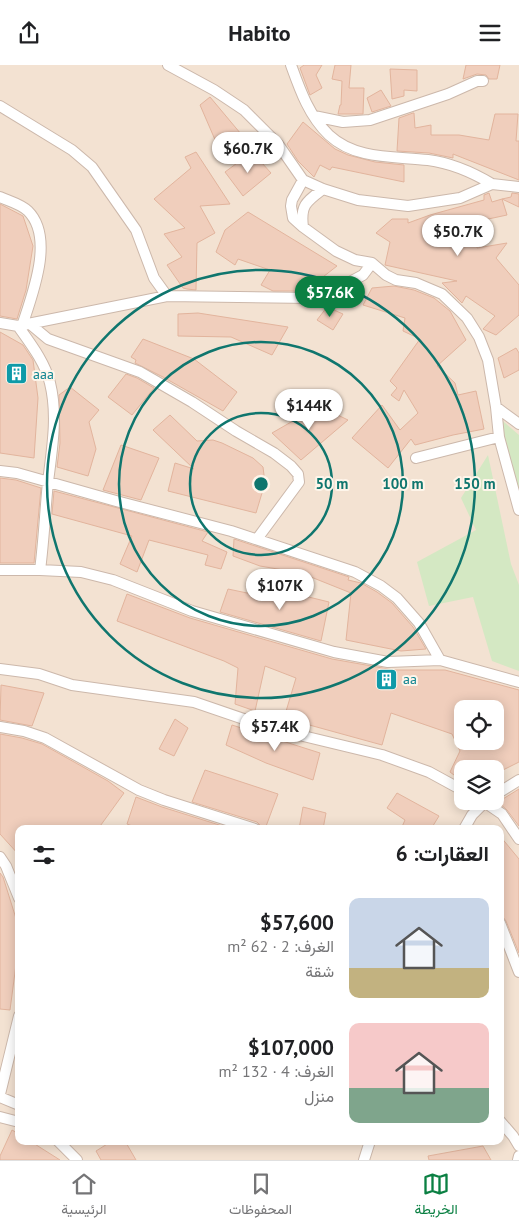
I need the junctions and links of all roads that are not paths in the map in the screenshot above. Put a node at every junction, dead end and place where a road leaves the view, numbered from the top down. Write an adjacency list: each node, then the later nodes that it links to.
1 (168, 65): 6 (street)
2 (291, 65): 5 (street)
3 (483, 81): 5 (street)
4 (0, 105): 13 (street)
5 (314, 116): 7 (street)
6 (303, 180): 9 (street); 11 (street)
7 (492, 184): 8 (street); 9 (street)
8 (519, 187)
9 (323, 189): 11 (street)
10 (0, 197): 15 (street)
11 (303, 227): 12 (street)
12 (372, 263): 13 (street); 16 (street)
13 (167, 296): 15 (street)
14 (0, 323): 15 (street)
15 (24, 325): 21 (street); 23 (street)
16 (496, 407): 17 (street); 18 (street)
17 (519, 424)
18 (499, 437): 19 (street); 22 (street)
19 (416, 458)
20 (0, 471): 21 (street)
21 (48, 483): 23 (street); 24 (street)
22 (519, 510)
23 (257, 539): 26 (street)
24 (40, 569): 25 (street); 26 (street)
25 (0, 570)
26 (440, 660): 28 (street)
27 (0, 669): 31 (street)
28 (519, 682)
29 (0, 727): 35 (street)
30 (519, 779): 32 (street)
31 (454, 785)
32 (504, 789)
33 (477, 810): 36 (street)
34 (497, 810): 37 (street)
35 (242, 825)
36 (466, 825)
37 (519, 839)
38 (3, 862): 39 (street); 40 (street)
39 (15, 870)
40 (15, 889)
41 (504, 933): 42 (street)
42 (519, 972)
43 (15, 1033): 44 (street)
44 (0, 1095): 45 (street)
45 (15, 1103)
46 (0, 1117): 47 (street)
47 (15, 1121)
48 (504, 1125): 51 (street)
49 (62, 1145): 53 (street)
50 (369, 1145): 54 (street)
51 (519, 1146)
52 (519, 1156): 55 (street)
53 (77, 1160)
54 (364, 1160)
55 (518, 1160)

